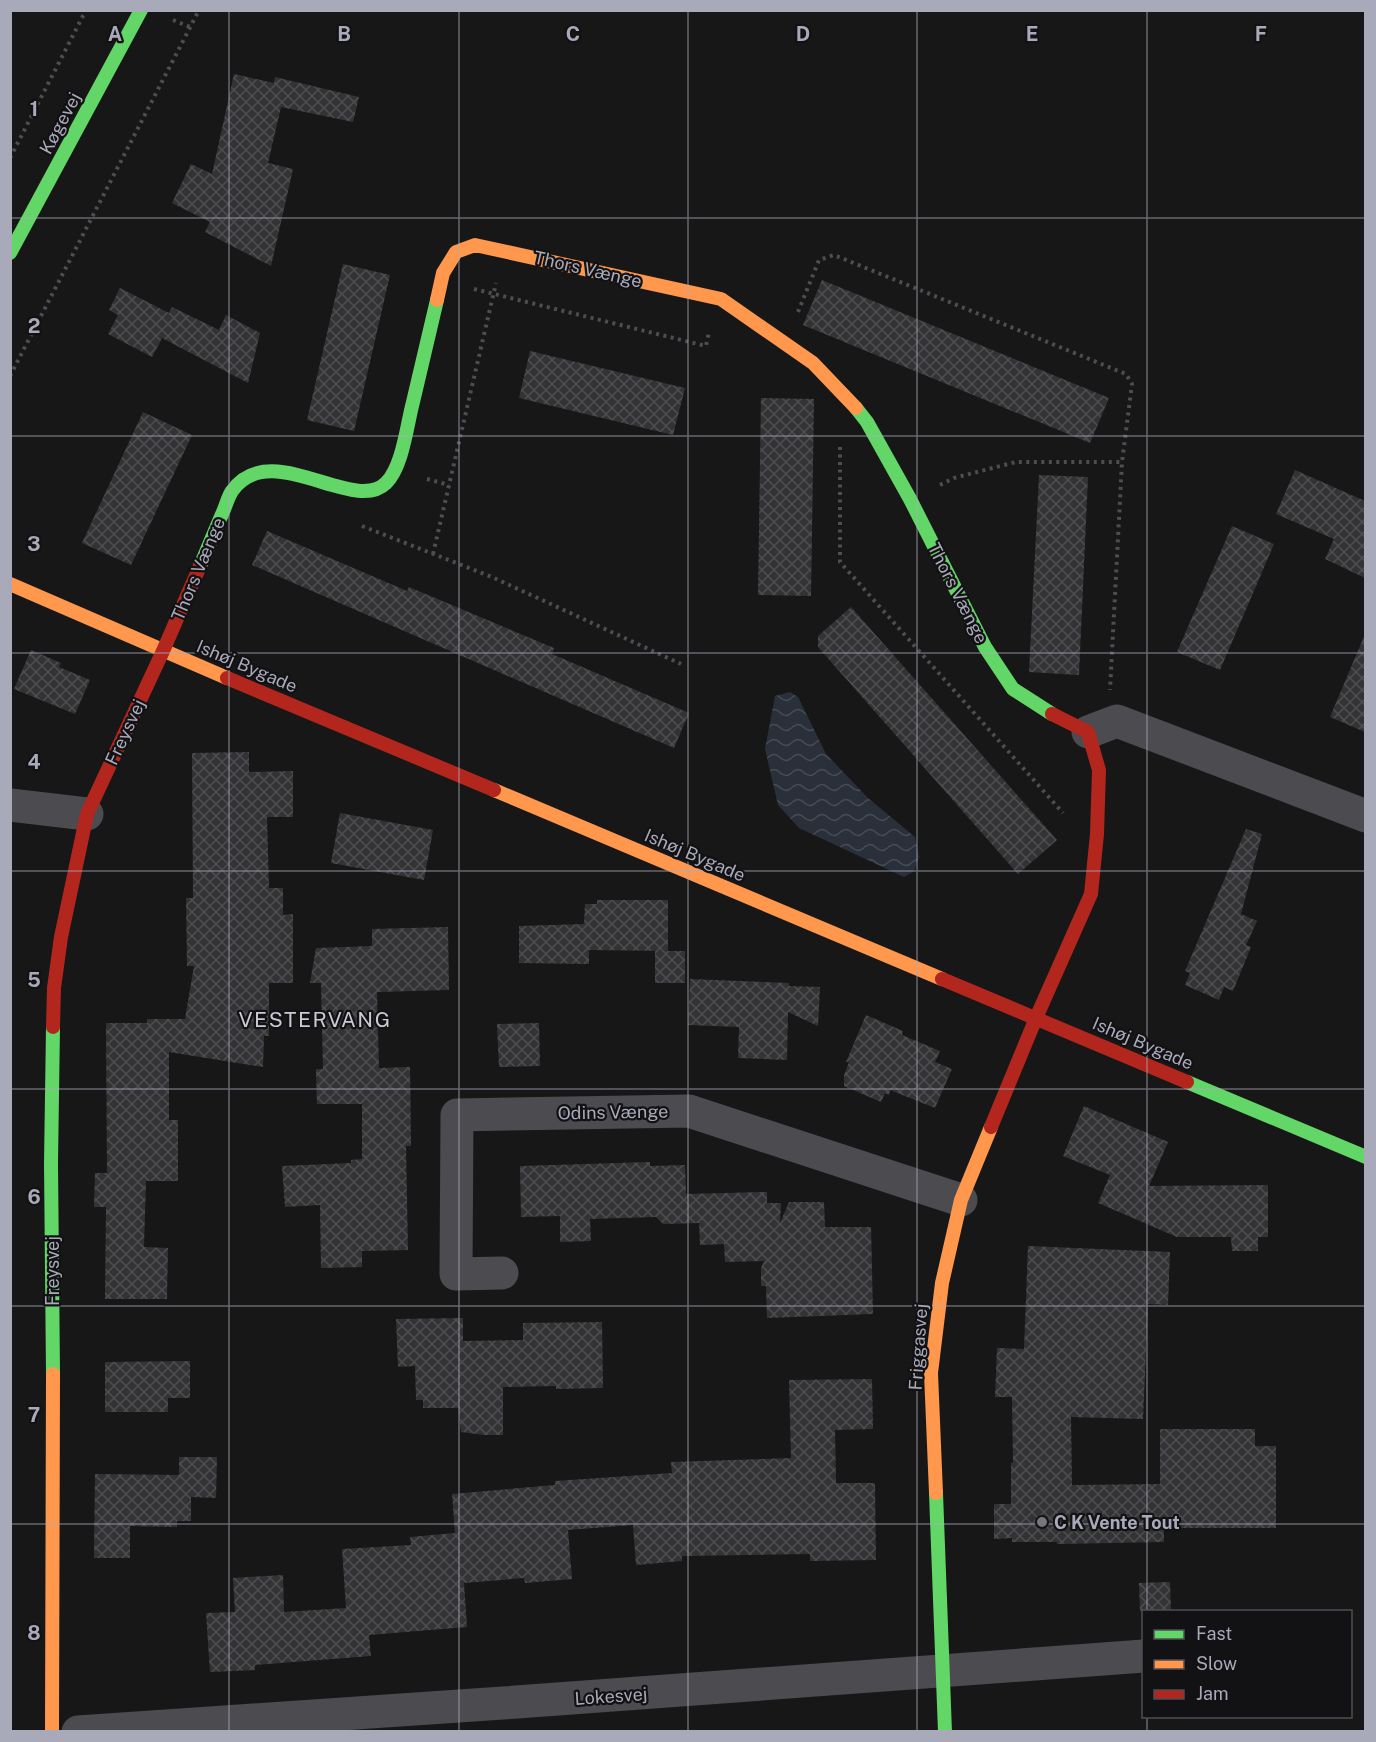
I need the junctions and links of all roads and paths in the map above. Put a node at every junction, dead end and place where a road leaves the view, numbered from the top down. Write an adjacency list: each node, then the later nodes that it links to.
1 (86, 10): 4 (path)
2 (141, 10): 6 (street, Køgevej)
3 (199, 10): 11 (path)
4 (10, 158)
5 (503, 250): 7 (street, Thors Vænge); 8 (path); 9 (street, Thors Vænge)
6 (10, 252)
7 (441, 281): 8 (path); 18 (street, Thors Vænge)
8 (494, 294): 9 (path); 16 (path)
9 (717, 298): 10 (street, Thors Vænge)
10 (782, 340): 12 (street, Thors Vænge); 13 (path)
11 (10, 376)
12 (852, 402): 14 (street, Thors Vænge); 24 (path)
13 (1122, 462): 14 (path); 20 (path)
14 (910, 499): 20 (street, Thors Vænge)
15 (359, 525): 16 (path)
16 (433, 554): 19 (path)
17 (10, 584): 18 (street, Ishøj Bygade)
18 (163, 651): 22 (street, Freysvej); 25 (street, Ishøj Bygade)
19 (681, 664)
20 (1098, 728): 23 (street, Thors Vænge); 24 (street)
21 (10, 805): 22 (street)
22 (87, 814): 32 (street, Freysvej)
23 (1365, 816)
24 (1097, 834): 25 (street)
25 (1036, 1018): 26 (street, Ishøj Bygade); 27 (street, Friggasvej)
26 (1365, 1157)
27 (961, 1200): 28 (street, Odins Vænge); 30 (street, Friggasvej)
28 (502, 1273)
29 (1142, 1656): 30 (street, Lokesvej)
30 (943, 1671): 31 (street, Lokesvej); 34 (street, Friggasvej)
31 (436, 1719): 33 (street, Lokesvej)
32 (52, 1731)
33 (78, 1731)
34 (945, 1731)

